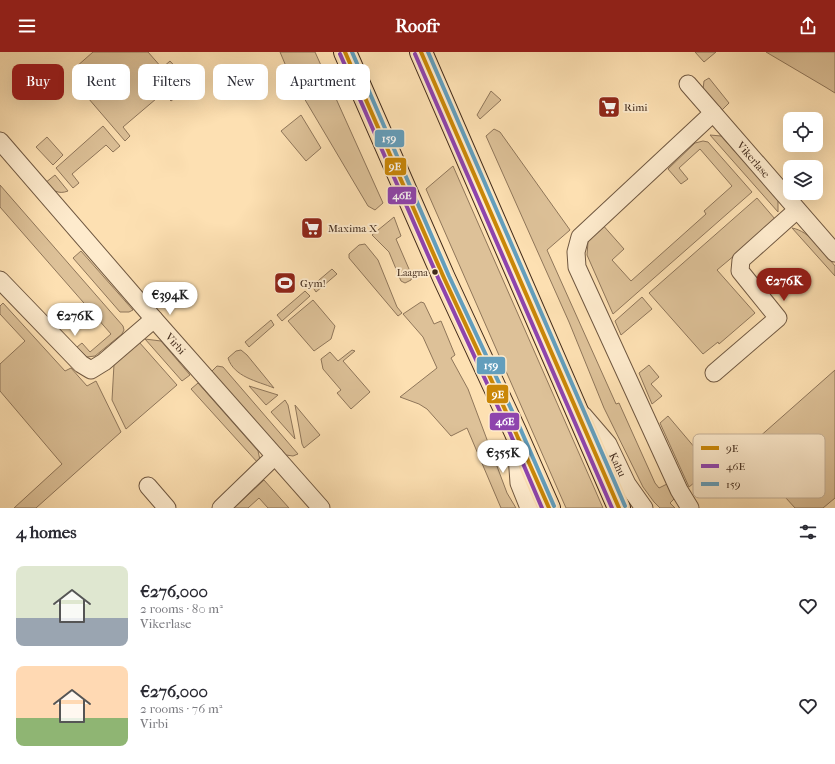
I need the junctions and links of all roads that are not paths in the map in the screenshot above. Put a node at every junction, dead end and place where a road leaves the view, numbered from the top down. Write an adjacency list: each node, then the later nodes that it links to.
1 (345, 52): 12 (main road)
2 (421, 52): 11 (main road)
3 (688, 84): 4 (street, Vikerlase)
4 (713, 113): 6 (street, Vikerlase); 22 (street)
5 (0, 141): 9 (street, Virbi)
6 (797, 210): 7 (street, Vikerlase); 10 (street)
7 (833, 247)
8 (0, 280): 9 (street)
9 (154, 319): 13 (street, Virbi)
10 (714, 373)
11 (574, 406): 20 (main road); 21 (street, Kahu)
12 (515, 431): 18 (street); 19 (main road)
13 (275, 456): 16 (street); 17 (street, Virbi)
14 (148, 486): 15 (street)
15 (167, 508)
16 (222, 508)
17 (321, 508)
18 (529, 508)
19 (549, 508)
20 (619, 508)
21 (644, 508)
22 (690, 508)

